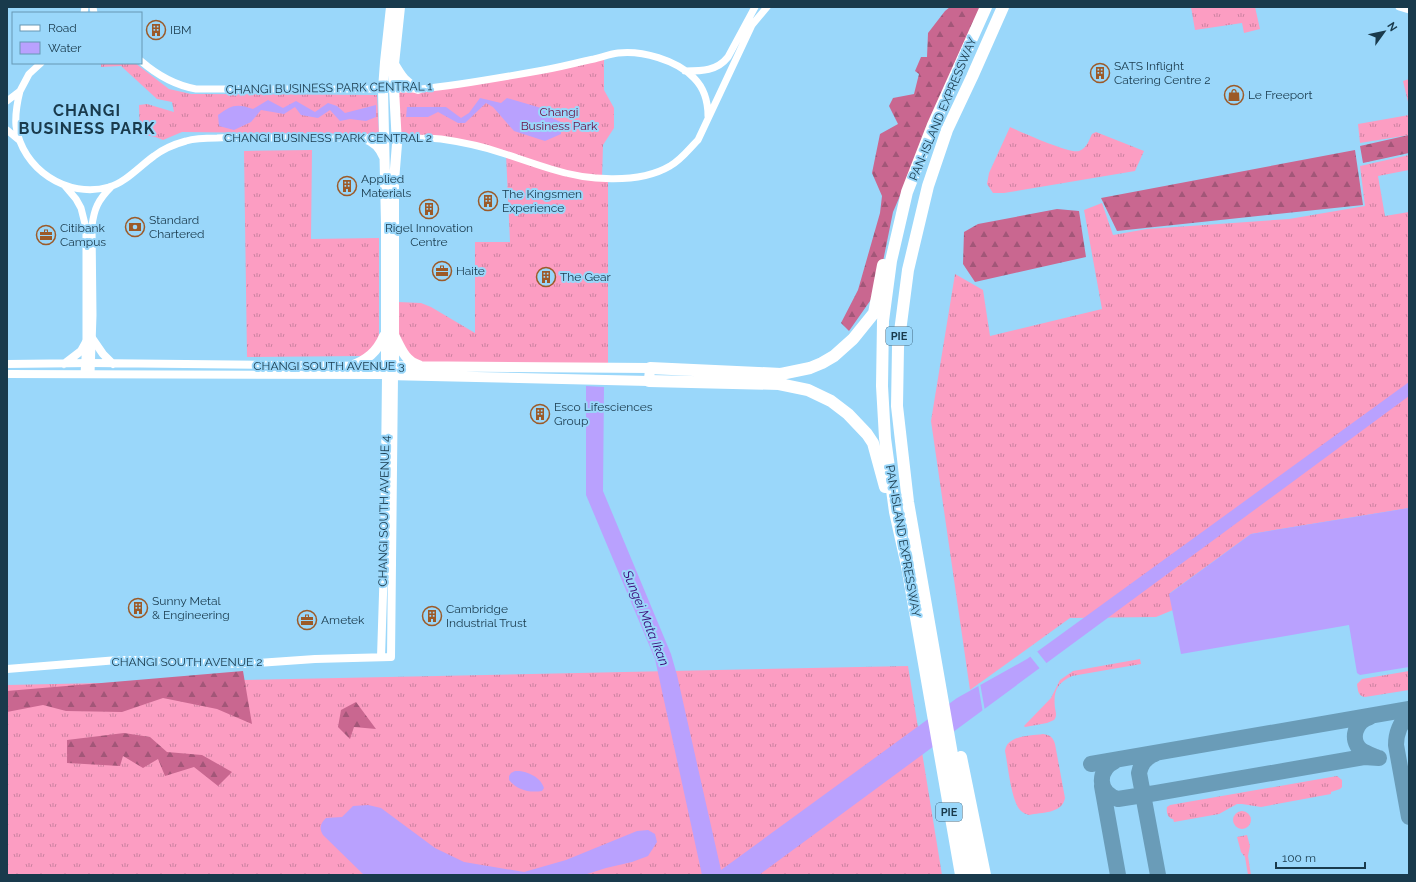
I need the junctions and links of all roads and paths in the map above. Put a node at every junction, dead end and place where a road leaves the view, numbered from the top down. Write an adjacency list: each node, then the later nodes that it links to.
1 (391, 7): 15 (main road)
2 (400, 7): 12 (main road)
3 (755, 7): 13 (street)
4 (766, 7): 19 (street, CHANGI BUSINESS PARK CENTRAL 2)
5 (986, 7): 28 (highway, PAN-ISLAND EXPRESSWAY / PIE)
6 (1003, 7): 14 (highway, PAN-ISLAND EXPRESSWAY / PIE)
7 (1011, 7): 14 (highway)
8 (1399, 7): 9 (street)
9 (1409, 10)
10 (142, 62): 15 (street, CHANGI BUSINESS PARK CENTRAL 1)
11 (40, 64): 17 (street)
12 (394, 64): 15 (main road); 16 (main road)
13 (685, 71): 16 (street, CHANGI BUSINESS PARK CENTRAL 1); 19 (street, CHANGI BUSINESS PARK CENTRAL 1)
14 (972, 77): 46 (highway, PAN-ISLAND EXPRESSWAY / PIE)
15 (388, 89): 16 (street, CHANGI BUSINESS PARK CENTRAL 1); 21 (main road); 23 (main road)
16 (418, 90)
17 (20, 91): 18 (street); 24 (street, CHANGI BUSINESS PARK CENTRAL 2)
18 (7, 101)
19 (708, 118): 23 (street, CHANGI BUSINESS PARK CENTRAL 2)
20 (7, 130): 24 (street)
21 (384, 137): 22 (street, CHANGI BUSINESS PARK CENTRAL 2); 23 (street, CHANGI BUSINESS PARK CENTRAL 2); 25 (main road)
22 (364, 138): 25 (main road); 27 (street, CHANGI BUSINESS PARK CENTRAL 2)
23 (396, 138): 29 (main road)
24 (20, 140): 26 (street, CHANGI BUSINESS PARK CENTRAL 2)
25 (385, 159): 29 (main road)
26 (65, 186): 27 (street, CHANGI BUSINESS PARK CENTRAL 2); 30 (street)
27 (111, 187): 30 (street)
28 (907, 192): 37 (highway); 42 (highway, PAN-ISLAND EXPRESSWAY / PIE)
29 (390, 334): 35 (main road); 36 (main road); 38 (main road)
30 (89, 340): 32 (street); 33 (street); 34 (street)
31 (7, 364): 32 (street, CHANGI SOUTH AVENUE 3)
32 (64, 364): 33 (street, CHANGI SOUTH AVENUE 3)
33 (88, 364): 34 (street, CHANGI SOUTH AVENUE 3); 40 (street)
34 (113, 364): 35 (street, CHANGI SOUTH AVENUE 3)
35 (351, 366): 38 (street, CHANGI SOUTH AVENUE 3)
36 (424, 366): 37 (main road, CHANGI SOUTH AVENUE 3); 38 (main road, CHANGI SOUTH AVENUE 3)
37 (650, 368): 41 (main road)
38 (390, 371): 40 (street, CHANGI SOUTH AVENUE 3); 41 (main road, CHANGI SOUTH AVENUE 3); 43 (street, CHANGI SOUTH AVENUE 4); 44 (street, CHANGI SOUTH AVENUE 4)
39 (7, 374): 40 (street, CHANGI SOUTH AVENUE 3)
40 (88, 374)
41 (649, 381): 42 (highway)
42 (895, 512): 48 (highway, PAN-ISLAND EXPRESSWAY / PIE)
43 (381, 657): 44 (street, CHANGI SOUTH AVENUE 2); 45 (street, CHANGI SOUTH AVENUE 2)
44 (391, 657)
45 (7, 669)
46 (954, 739): 47 (highway); 49 (highway, PIE)
47 (971, 804): 50 (highway); 51 (highway)
48 (961, 875)
49 (973, 875)
50 (985, 875)
51 (992, 875)

